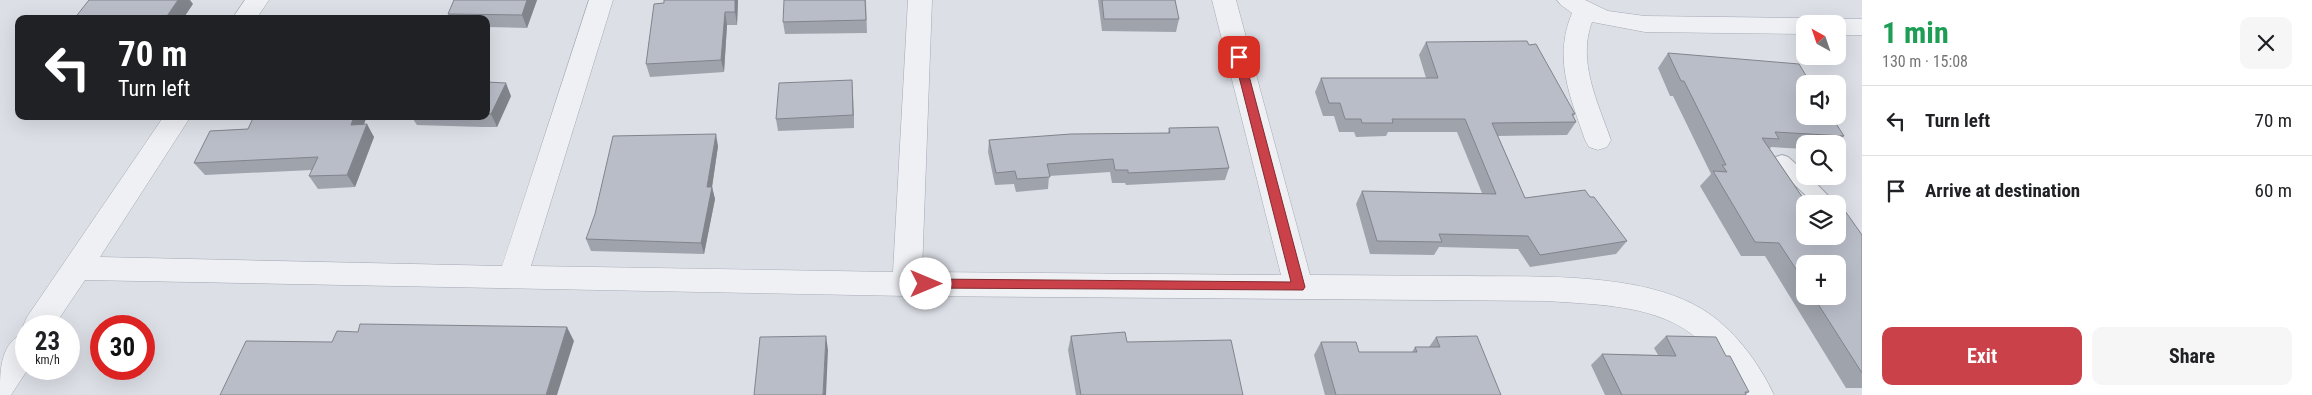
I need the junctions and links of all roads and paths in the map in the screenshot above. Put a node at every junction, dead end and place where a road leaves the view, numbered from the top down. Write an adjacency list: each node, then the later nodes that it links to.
1 (256, 0): 6 (street)
2 (601, 0): 15 (street)
3 (920, 0): 16 (street)
4 (1224, 0): 17 (street)
5 (1577, 5): 7 (street); 11 (street)
6 (247, 15)
7 (1796, 26)
8 (1846, 27): 9 (street)
9 (1862, 28)
10 (175, 120): 14 (street)
11 (1598, 140)
12 (1782, 162): 13 (lane)
13 (1817, 195)
14 (77, 268): 15 (street); 18 (street)
15 (513, 278): 16 (street)
16 (907, 284): 17 (street)
17 (1299, 287): 21 (street)
18 (45, 315)
19 (15, 362): 20 (street)
20 (0, 385)
21 (1758, 395)

